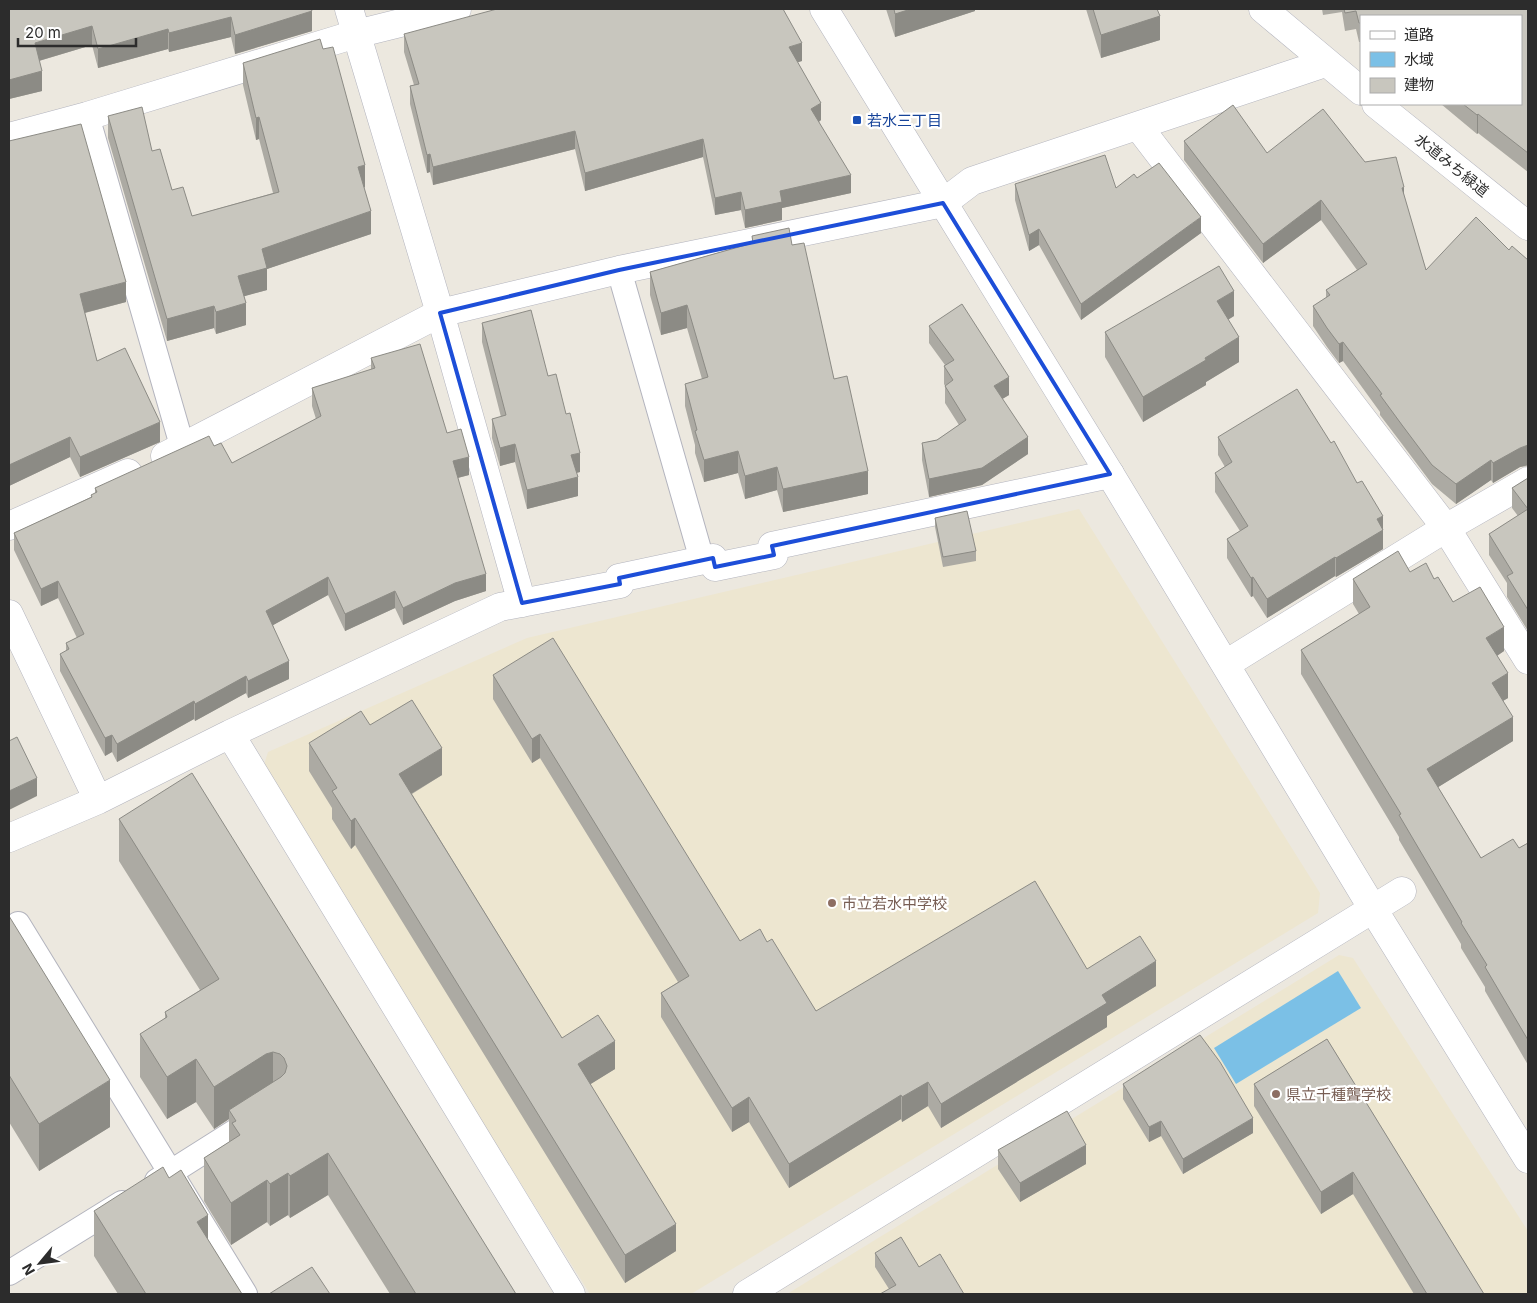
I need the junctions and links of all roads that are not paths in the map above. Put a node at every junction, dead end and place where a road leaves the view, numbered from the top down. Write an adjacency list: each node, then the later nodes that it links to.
1 (457, 9): 4 (street)
2 (824, 9): 11 (street)
3 (1263, 9): 5 (street)
4 (353, 22): 8 (street); 14 (street)
5 (1325, 63): 6 (street); 9 (street)
6 (1360, 90)
7 (1377, 105): 12 (street, 水道みち緑道)
8 (87, 116): 10 (street); 15 (lane)
9 (1138, 126): 11 (street); 19 (street)
10 (9, 137)
11 (944, 203): 13 (street); 16 (street)
12 (1528, 226)
13 (619, 270): 14 (street); 20 (lane)
14 (440, 313): 15 (street); 21 (street)
15 (183, 449): 18 (street)
16 (1110, 474): 20 (street); 24 (street)
17 (1528, 481): 19 (street)
18 (9, 526)
19 (1446, 528): 23 (street); 24 (street)
20 (702, 560): 21 (street)
21 (522, 603): 25 (street)
22 (9, 614): 26 (street)
23 (1528, 660)
24 (1226, 664): 29 (street)
25 (230, 734): 26 (street); 36 (street)
26 (98, 800): 27 (street)
27 (9, 838)
28 (1402, 891): 29 (street)
29 (1373, 909): 32 (street); 37 (street)
30 (18, 924): 33 (lane)
31 (273, 1108): 33 (lane)
32 (1525, 1146)
33 (169, 1173): 34 (lane); 35 (lane)
34 (9, 1273)
35 (245, 1294)
36 (571, 1294)
37 (747, 1294)

